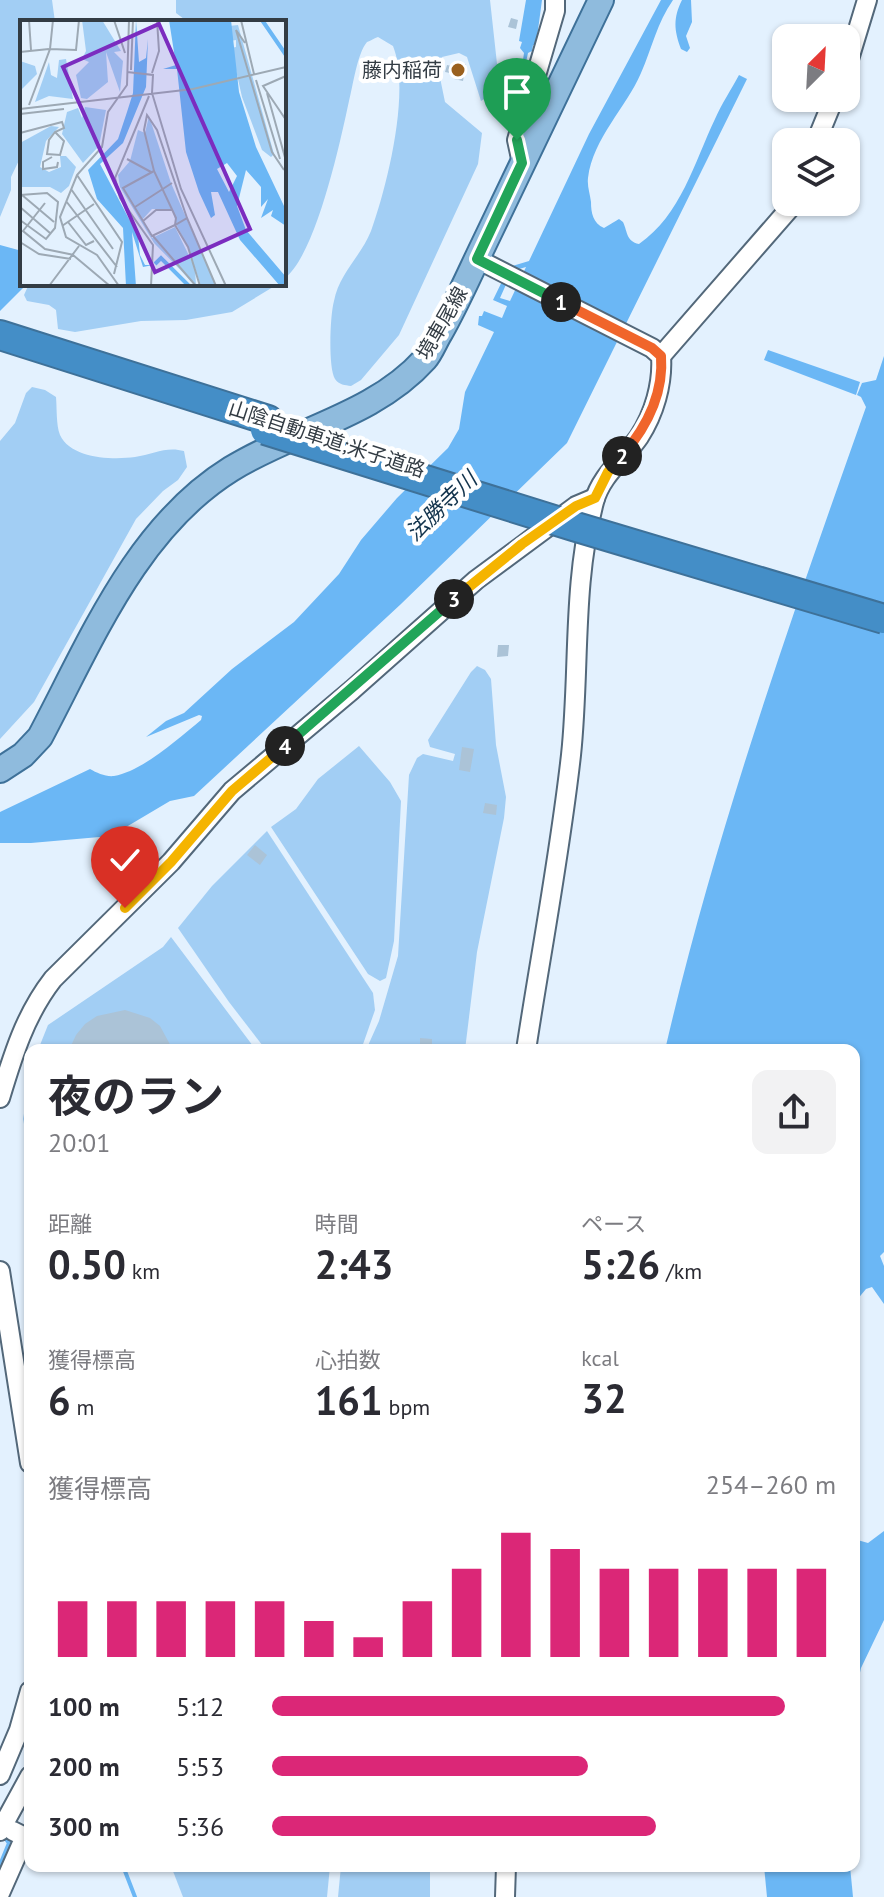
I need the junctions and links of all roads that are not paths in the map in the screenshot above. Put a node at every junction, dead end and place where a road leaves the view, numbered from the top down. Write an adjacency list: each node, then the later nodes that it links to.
1 (555, 0): 5 (street)
2 (601, 0): 5 (main road, 境車尾線)
3 (867, 0): 4 (street)
4 (860, 24)
5 (522, 163): 7 (main road, 境車尾線)
6 (783, 216): 10 (street)
7 (484, 264): 10 (street); 16 (main road, 境車尾線)
8 (0, 335): 11 (highway, 山陰自動車道;米子道路)
9 (0, 345): 11 (highway, 山陰自動車道;米子道路)
10 (656, 352): 13 (street)
11 (50, 356): 12 (highway, 山陰自動車道;米子道路)
12 (266, 425): 14 (highway, 山陰自動車道;米子道路); 15 (highway, 山陰自動車道;米子道路, bridge)
13 (595, 498): 17 (street); 18 (street)
14 (884, 610)
15 (884, 619)
16 (0, 770)
17 (527, 1044)
18 (0, 1098)
19 (0, 1271): 20 (street)
20 (24, 1425)
21 (24, 1712): 22 (street)
22 (0, 1775)
23 (24, 1790): 24 (street)
24 (7, 1831): 26 (street)
25 (506, 1872): 27 (street)
26 (0, 1893)
27 (505, 1897)

